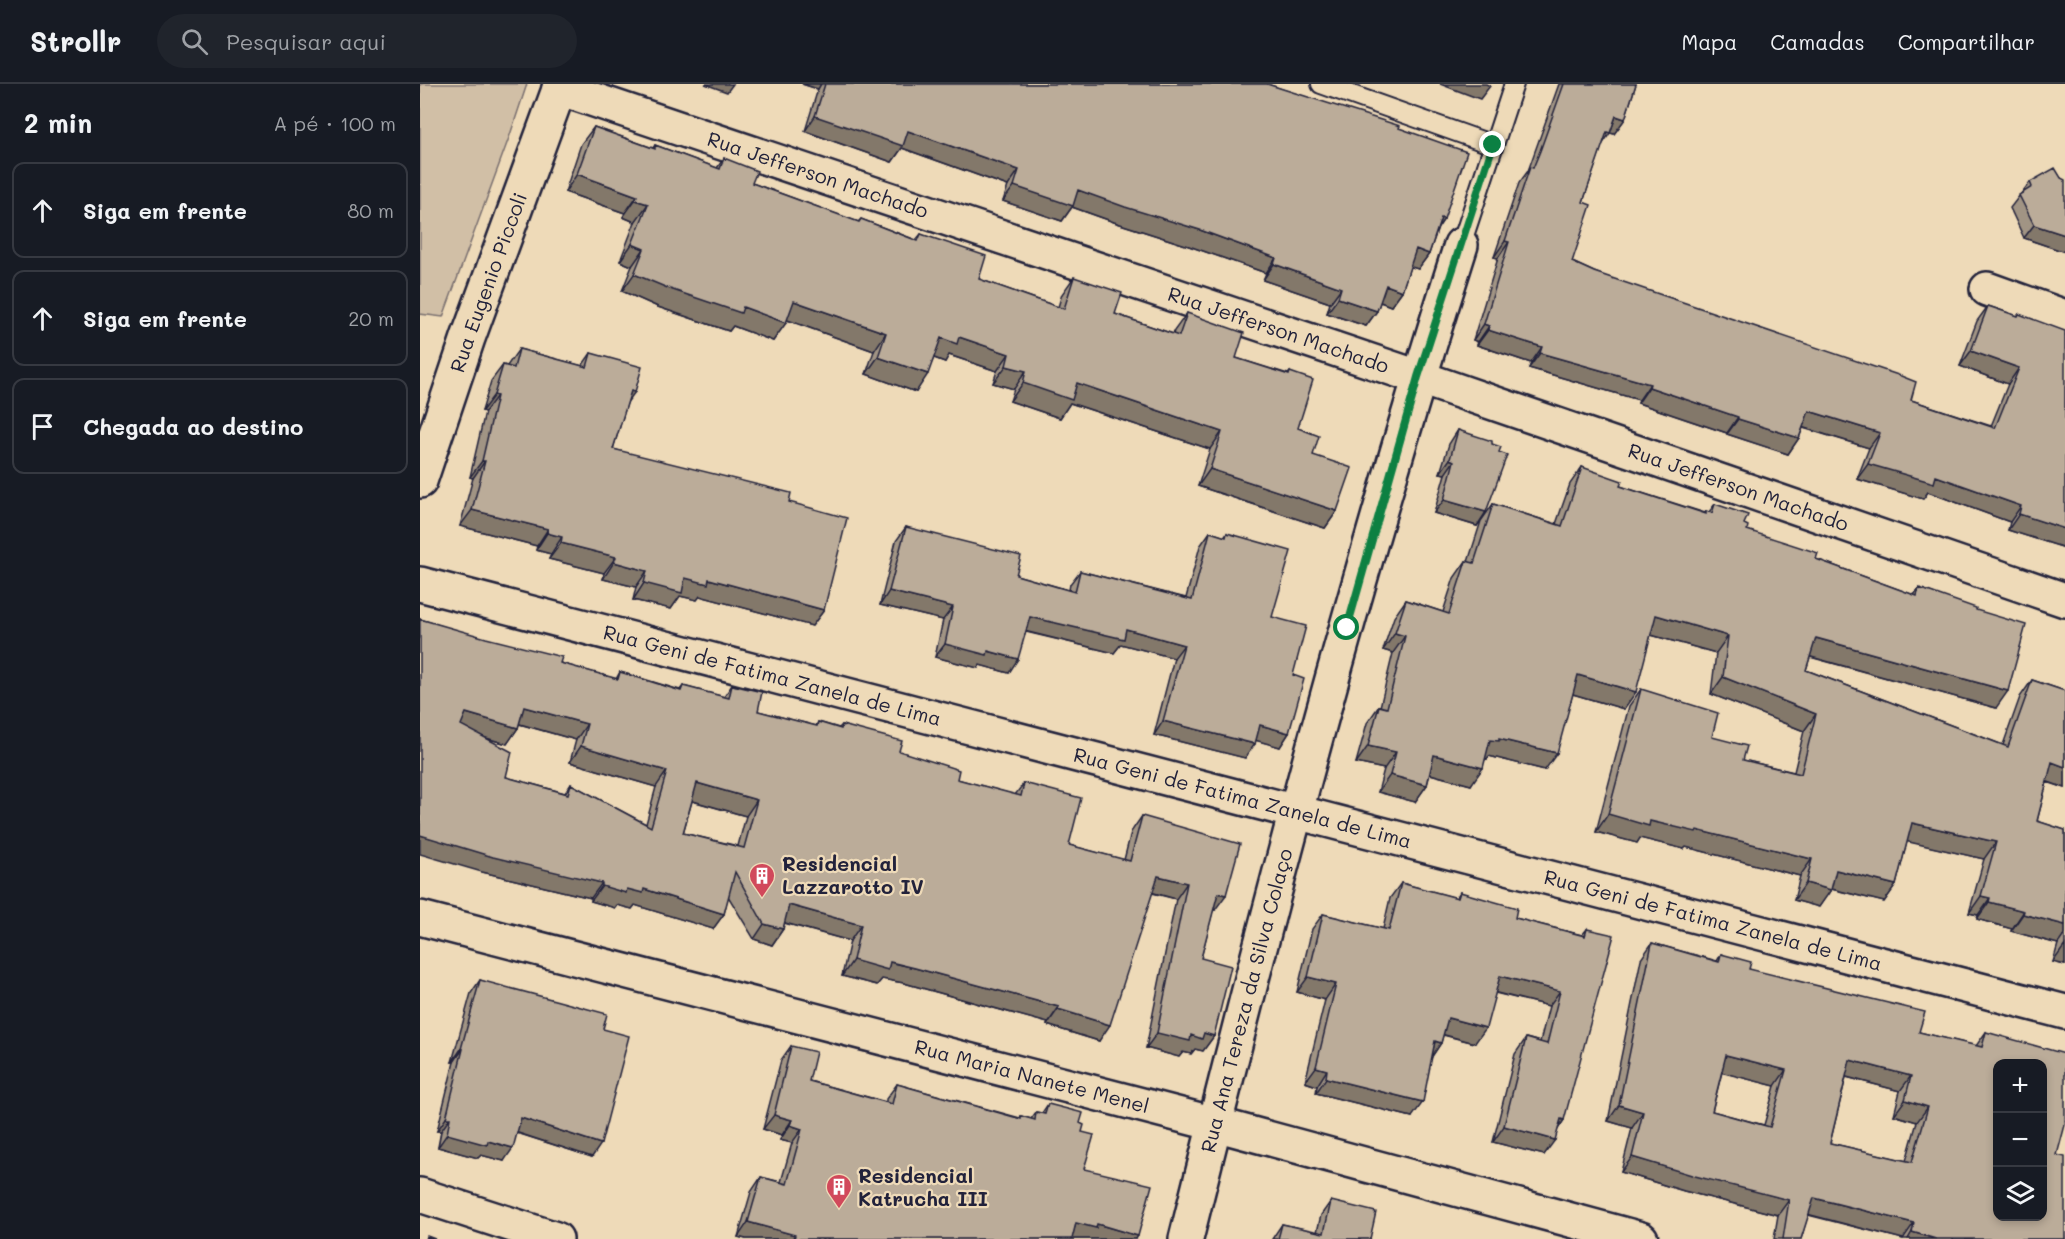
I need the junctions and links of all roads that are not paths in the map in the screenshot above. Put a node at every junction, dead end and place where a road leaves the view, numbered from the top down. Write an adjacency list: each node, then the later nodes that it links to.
1 (1322, 84): 4 (lane)
2 (1514, 84): 4 (lane)
3 (560, 86): 8 (street, Rua Jefferson Machado); 9 (street, Rua Eugenio Piccoli)
4 (1493, 145): 5 (lane)
5 (1461, 245): 8 (street, Rua Ana Tereza da Silva Colaço)
6 (1987, 289): 7 (street)
7 (2065, 317)
8 (1418, 377): 11 (street, Rua Jefferson Machado); 12 (street, Rua Ana Tereza da Silva Colaço)
9 (420, 481)
10 (420, 584): 12 (street, Rua Geni de Fatima Zanela de Lima)
11 (2065, 600)
12 (1297, 813): 14 (street, Rua Geni de Fatima Zanela de Lima); 15 (street, Rua Ana Tereza da Silva Colaço)
13 (420, 918): 15 (street, Rua Maria Nanete Menel)
14 (2065, 1012)
15 (1215, 1124): 18 (street, Rua Ana Tereza da Silva Colaço); 19 (street, Rua Maria Nanete Menel)
16 (420, 1195): 17 (street)
17 (556, 1239)
18 (1186, 1239)
19 (1641, 1239)

